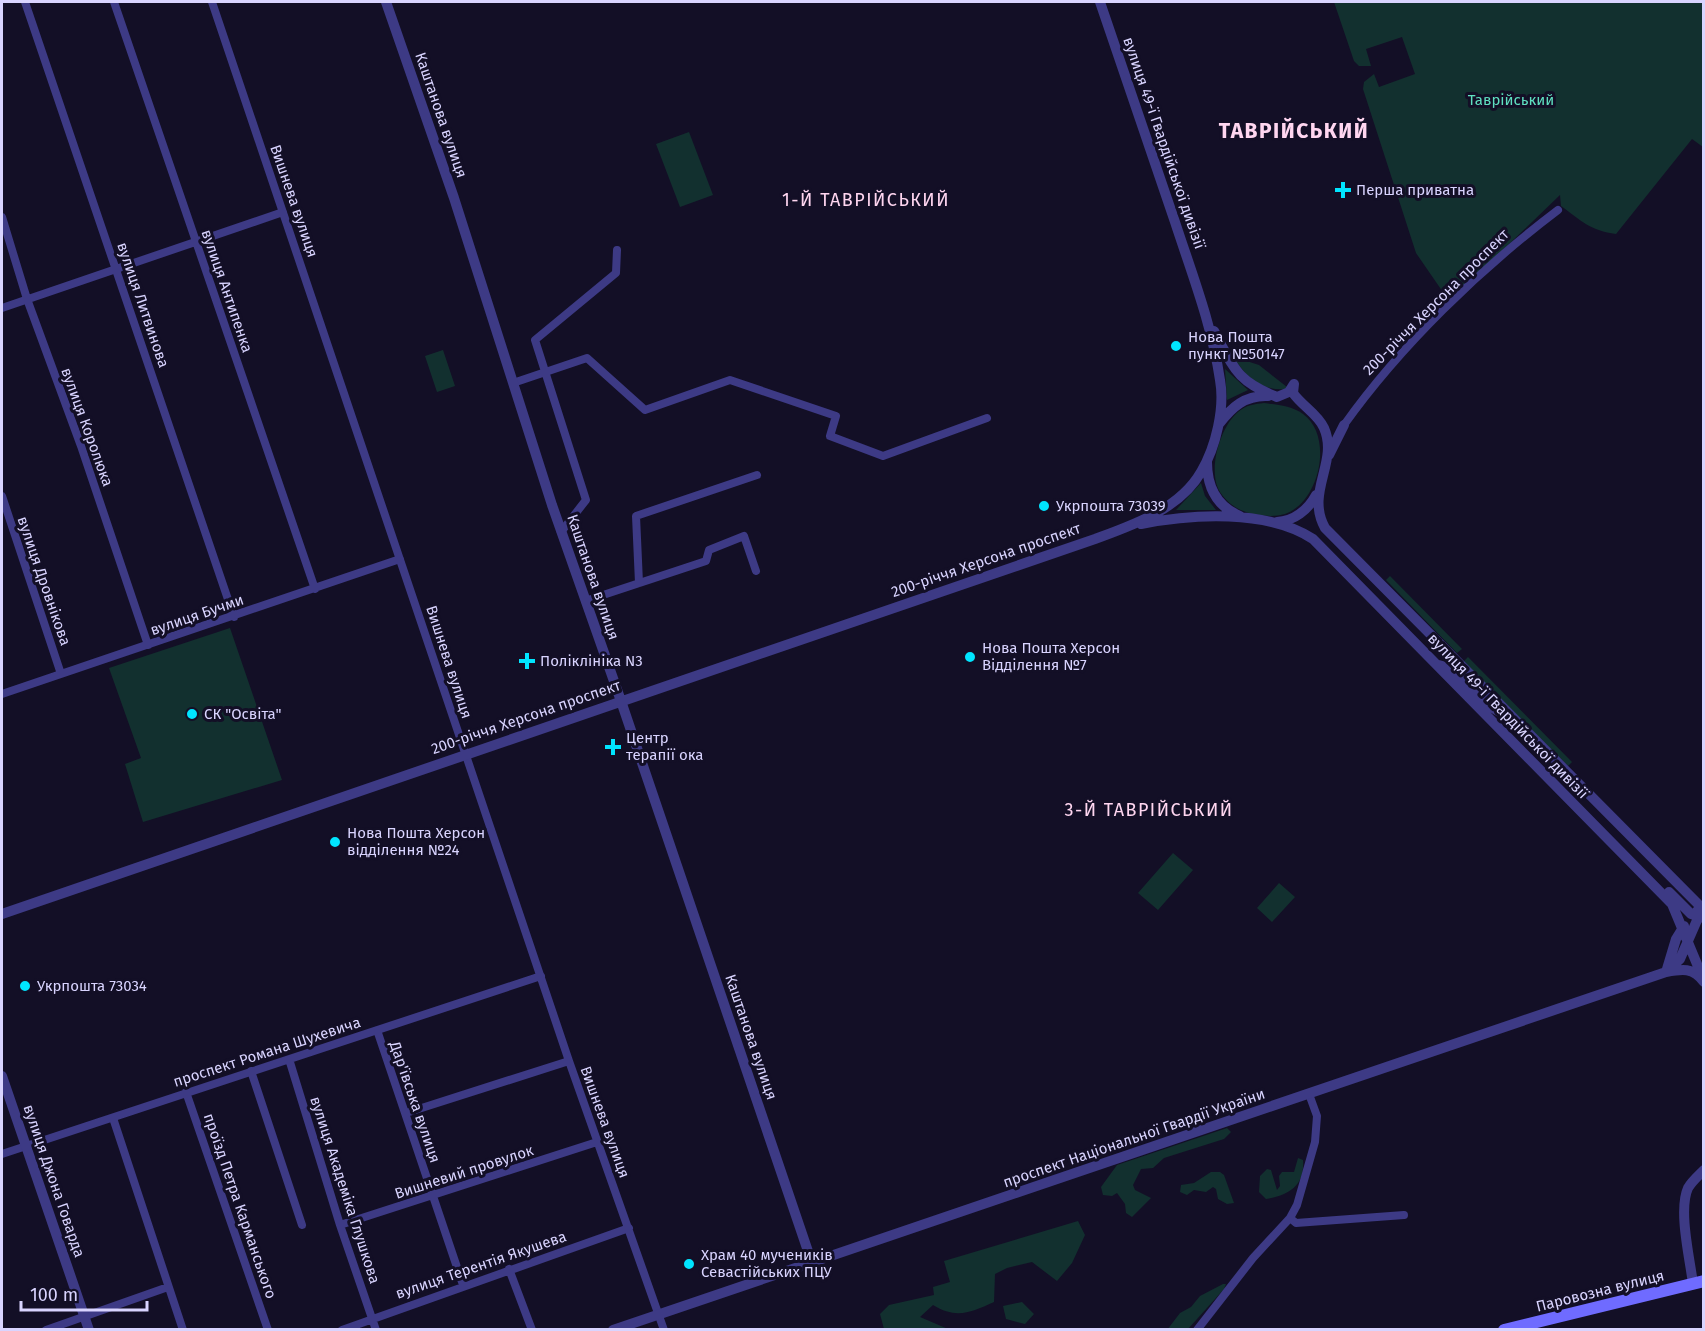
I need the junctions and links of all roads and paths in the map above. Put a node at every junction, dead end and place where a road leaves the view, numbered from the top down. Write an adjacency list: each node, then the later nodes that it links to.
1 (25, 2): 11 (street, вулиця Литвинова)
2 (114, 2): 9 (street, вулиця Антипенка)
3 (212, 2): 7 (street, Вишнева вулиця)
4 (386, 2): 16 (street, Каштанова вулиця)
5 (1101, 2): 14 (street, вулиця 49-ї Гвардійської дивізії)
6 (1558, 210): 20 (street, 200-річчя Херсона проспект)
7 (283, 212): 9 (street); 32 (street, Вишнева вулиця)
8 (2, 217): 12 (street, вулиця Королюка)
9 (196, 243): 11 (street); 35 (street, вулиця Антипенка)
10 (617, 250): 15 (street)
11 (117, 270): 12 (street); 38 (street, вулиця Литвинова)
12 (27, 299): 13 (street); 39 (street, вулиця Королюка)
13 (2, 308)
14 (1209, 323): 17 (street); 21 (street)
15 (545, 372): 16 (street); 19 (street); 31 (street)
16 (513, 382): 31 (street, Каштанова вулиця)
17 (1277, 397): 18 (street); 18 (street); 21 (street)
18 (1301, 404): 22 (street)
19 (987, 418)
20 (1344, 425): 22 (street); 23 (street)
21 (1217, 427): 24 (street)
22 (1323, 427): 23 (street)
23 (1326, 461): 26 (street)
24 (1207, 462): 28 (street); 30 (street)
25 (757, 475): 34 (street)
26 (1318, 492): 29 (street); 36 (street)
27 (2, 496): 41 (street, вулиця Дровнікова)
28 (1248, 520): 29 (street); 30 (street)
29 (1267, 523): 40 (street, вулиця 49-ї Гвардійської дивізії)
30 (1129, 526): 43 (street, 200-річчя Херсона проспект)
31 (561, 532): 37 (street, Каштанова вулиця)
32 (400, 559): 35 (street, вулиця Бучми); 45 (street, Вишнева вулиця)
33 (756, 571): 34 (street)
34 (639, 583): 37 (street)
35 (315, 589): 38 (street, вулиця Бучми)
36 (1391, 598): 40 (street); 44 (street, вулиця 49-ї Гвардійської дивізії)
37 (585, 601): 43 (street, Каштанова вулиця)
38 (234, 617): 39 (street, вулиця Бучми)
39 (148, 645): 41 (street, вулиця Бучми)
40 (1437, 665): 44 (street); 46 (street, вулиця 49-ї Гвардійської дивізії)
41 (62, 674): 42 (street, вулиця Бучми)
42 (2, 694)
43 (621, 701): 45 (street, 200-річчя Херсона проспект); 73 (street, Каштанова вулиця)
44 (1511, 715): 49 (street, вулиця 49-ї Гвардійської дивізії)
45 (464, 753): 47 (street, 200-річчя Херсона проспект); 52 (street, Вишнева вулиця)
46 (1618, 850): 48 (street, вулиця 49-ї Гвардійської дивізії); 49 (street)
47 (2, 914)
48 (1677, 917): 49 (street, вулиця 49-ї Гвардійської дивізії); 50 (street)
49 (1696, 918): 50 (street); 53 (street)
50 (1681, 940): 51 (street); 53 (street)
51 (1666, 972): 53 (street); 60 (street, проспект Національної Гвардії України)
52 (541, 976): 54 (street, проспект Романа Шухевича); 56 (street, Вишнева вулиця)
53 (1704, 979)
54 (377, 1030): 55 (street, проспект Романа Шухевича); 61 (street, Дар'ївська вулиця)
55 (289, 1059): 57 (street, проспект Романа Шухевича); 71 (street, вулиця Академіка Глушкова)
56 (569, 1061): 61 (street); 63 (street, Вишнева вулиця)
57 (251, 1071): 59 (street, проспект Романа Шухевича); 70 (street)
58 (2, 1076): 64 (street, вулиця Джона Говарда)
59 (186, 1092): 62 (street, проспект Романа Шухевича); 84 (street, проїзд Петра Карманського)
60 (1309, 1094): 69 (street); 73 (street, проспект Національної Гвардії України)
61 (406, 1113): 67 (street, Дар'ївська вулиця)
62 (113, 1118): 64 (street, проспект Романа Шухевича); 77 (street)
63 (597, 1142): 67 (street, Вишневий провулок); 72 (street, Вишнева вулиця)
64 (26, 1145): 65 (street, проспект Романа Шухевича); 79 (street, вулиця Джона Говарда)
65 (2, 1154)
66 (1703, 1170): 75 (street)
67 (433, 1197): 71 (street, Вишневий провулок); 76 (street, Дар'ївська вулиця)
68 (1404, 1215): 69 (street)
69 (1290, 1218): 90 (street)
70 (302, 1225)
71 (340, 1225): 80 (street, вулиця Академіка Глушкова)
72 (629, 1228): 74 (street, вулиця Терентія Якушева); 78 (street, Вишнева вулиця)
73 (812, 1263): 78 (street, проспект Національної Гвардії України)
74 (509, 1269): 76 (street, вулиця Терентія Якушева); 87 (street)
75 (1698, 1282): 91 (main road, Паровозна вулиця)
76 (464, 1285): 80 (street, вулиця Терентія Якушева)
77 (168, 1287): 79 (street); 83 (street)
78 (658, 1314): 88 (street, проспект Національної Гвардії України); 89 (street, Вишнева вулиця)
79 (85, 1316): 81 (street); 82 (street, вулиця Джона Говарда)
80 (372, 1318): 85 (street, вулиця Терентія Якушева); 86 (street, вулиця Академіка Глушкова)
81 (46, 1329)
82 (89, 1329)
83 (183, 1329)
84 (268, 1329)
85 (342, 1329)
86 (376, 1329)
87 (532, 1329)
88 (613, 1329)
89 (664, 1329)
90 (1197, 1329)
91 (1504, 1329)

